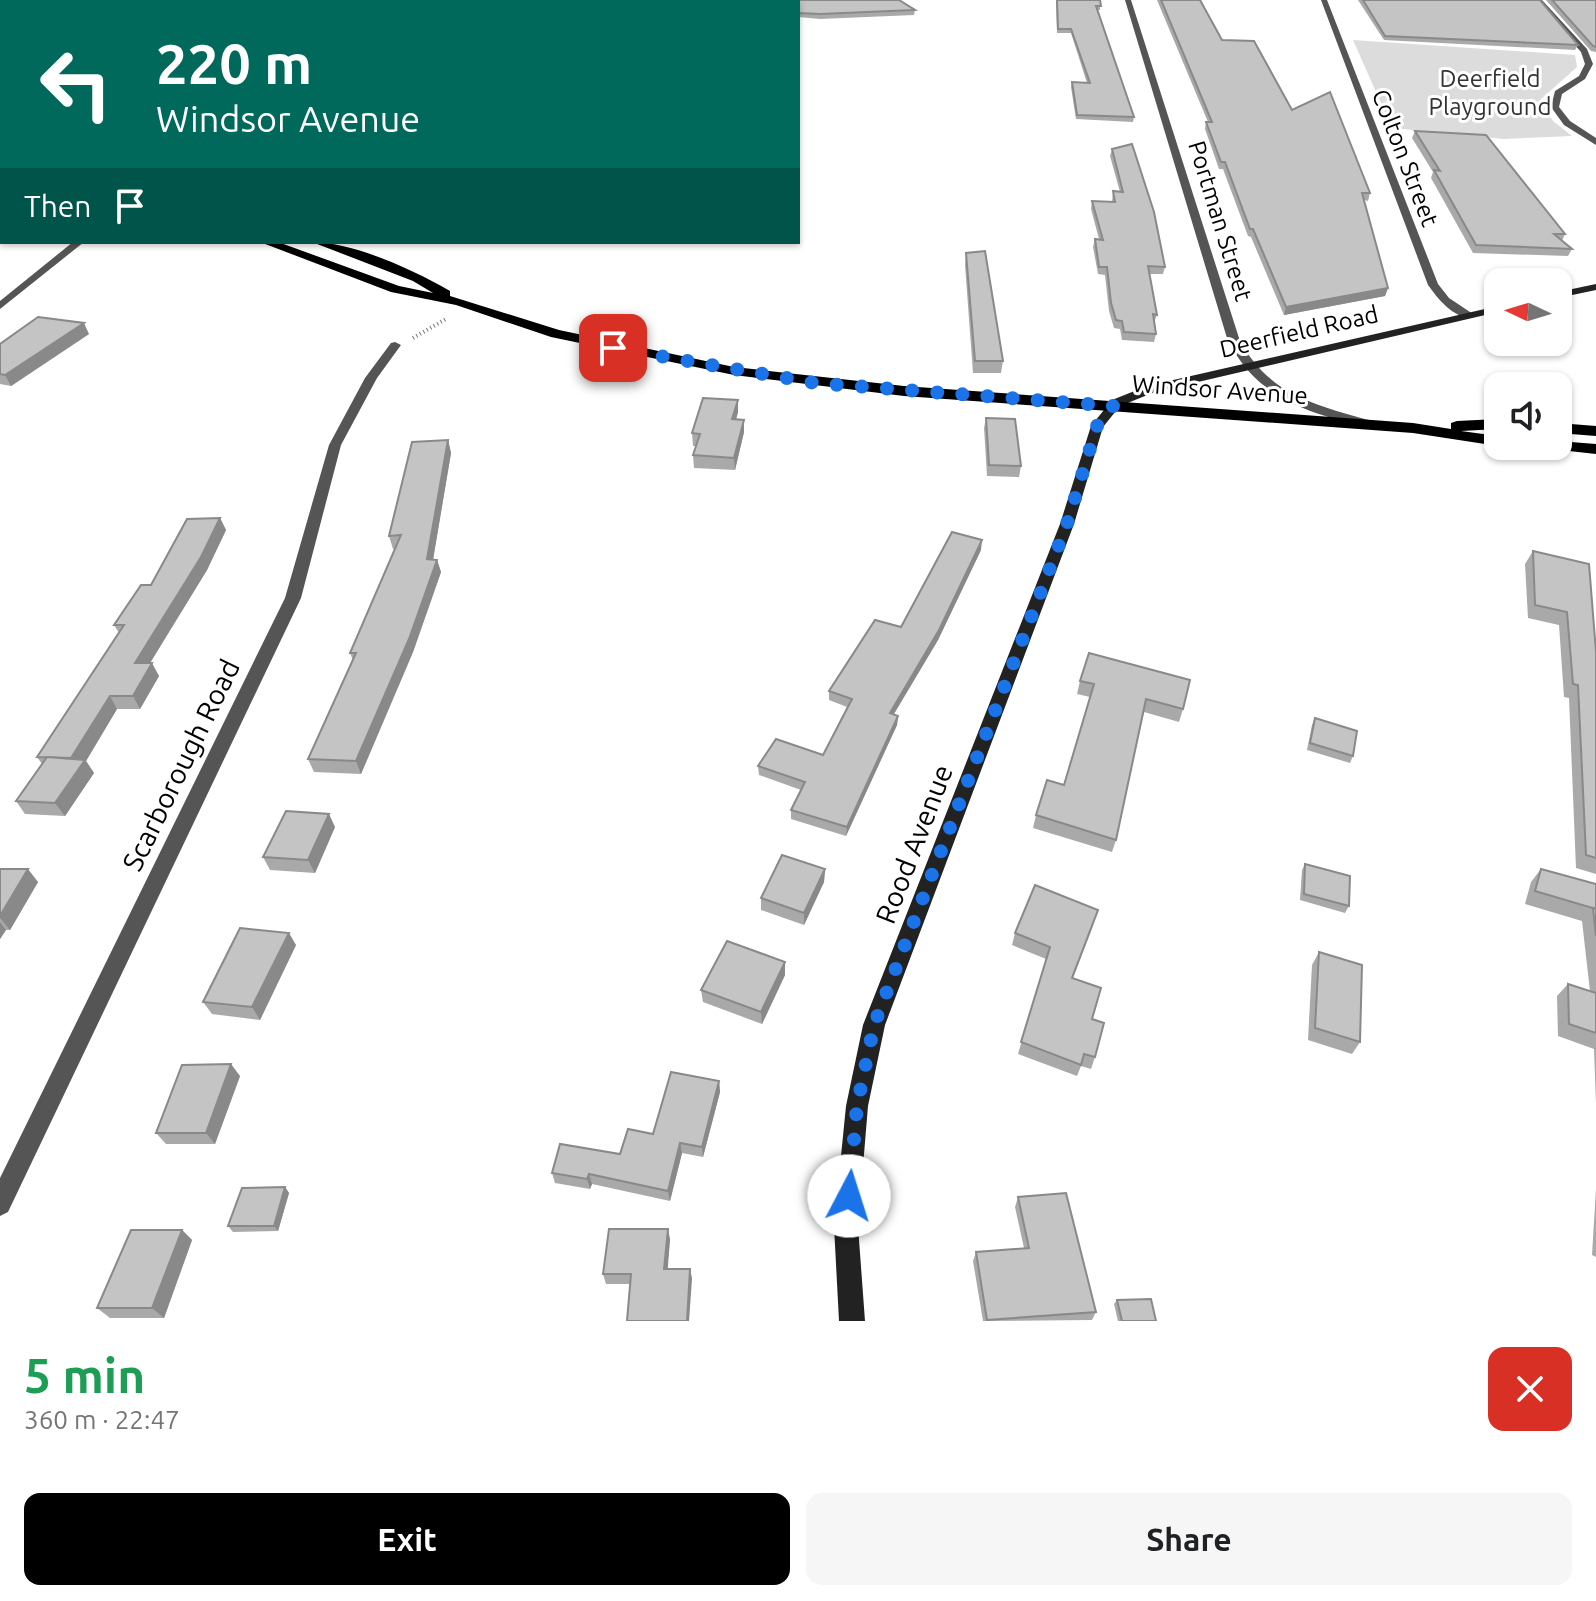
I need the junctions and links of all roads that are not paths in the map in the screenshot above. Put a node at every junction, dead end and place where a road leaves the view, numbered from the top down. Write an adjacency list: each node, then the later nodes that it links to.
1 (1128, 0): 15 (street, Portman Street)
2 (1324, 0): 13 (street, Colton Street)
3 (1538, 0): 4 (street)
4 (1596, 142)
5 (80, 244): 11 (street)
6 (272, 244): 10 (main road, Windsor Avenue)
7 (324, 244): 10 (main road, Windsor Avenue)
8 (1596, 287): 9 (street)
9 (1572, 292)
10 (466, 304): 16 (main road, Windsor Avenue)
11 (0, 306)
12 (1484, 312): 13 (street, Deerfield Road)
13 (1469, 316): 15 (street, Deerfield Road)
14 (395, 345): 25 (street, Scarborough Road)
15 (1247, 366): 16 (street, Deerfield Road); 17 (street, Portman Street)
16 (1113, 406): 17 (main road, Windsor Avenue); 26 (street, Rood Avenue)
17 (1371, 425): 19 (main road, Windsor Avenue)
18 (1484, 425): 19 (main road, Windsor Avenue)
19 (1413, 428): 22 (main road, Windsor Avenue)
20 (1572, 429): 21 (main road)
21 (1596, 431)
22 (1484, 439)
23 (1572, 447): 24 (main road)
24 (1596, 449)
25 (0, 1204)
26 (852, 1321)

